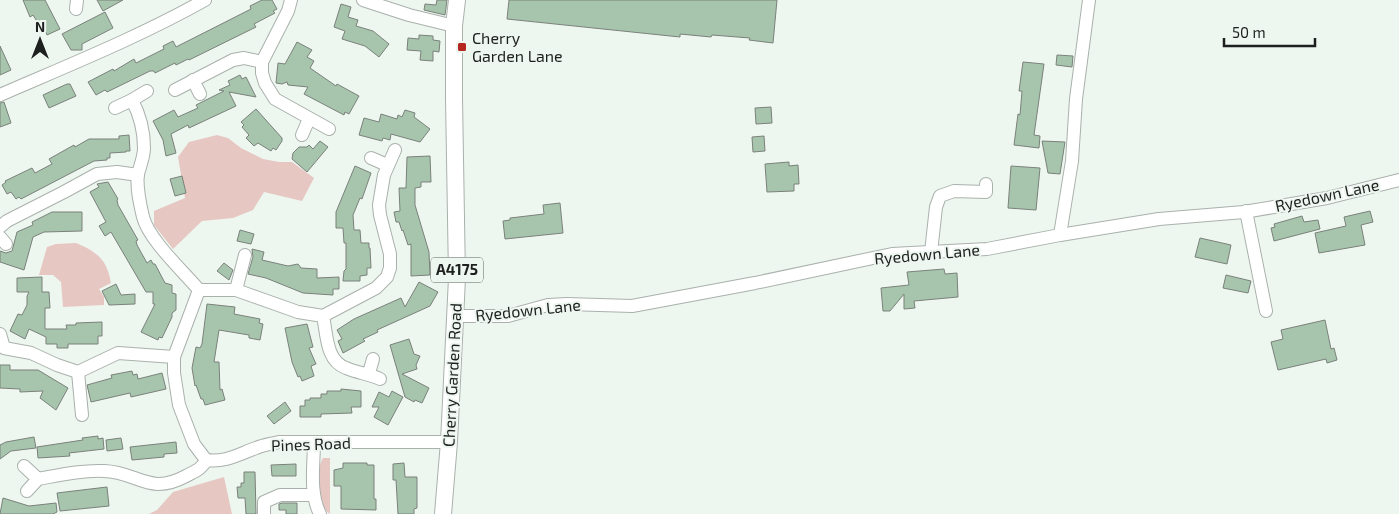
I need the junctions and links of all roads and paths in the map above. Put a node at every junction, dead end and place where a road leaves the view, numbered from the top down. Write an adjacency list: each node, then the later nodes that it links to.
1 (205, 0): 12 (street)
2 (291, 0): 7 (street)
3 (363, 0): 6 (street)
4 (457, 0): 6 (main road, A4175)
5 (1089, 0): 26 (street)
6 (454, 26): 33 (main road, Cherry Garden Road / A4175)
7 (262, 62): 8 (street); 15 (street)
8 (193, 80): 9 (street); 11 (street)
9 (175, 90)
10 (147, 91): 13 (street)
11 (200, 94)
12 (0, 95)
13 (132, 100): 14 (street); 21 (street)
14 (115, 108)
15 (309, 119): 16 (street); 17 (street)
16 (329, 129)
17 (302, 135)
18 (394, 150): 20 (street)
19 (371, 158): 20 (street)
20 (387, 165): 32 (street)
21 (138, 175): 25 (street); 29 (street)
22 (1399, 180): 24 (street, Ryedown Lane)
23 (986, 184): 27 (street)
24 (1246, 212): 26 (street, Ryedown Lane); 31 (street)
25 (0, 227)
26 (1060, 235): 27 (street, Ryedown Lane)
27 (931, 252): 33 (street, Ryedown Lane)
28 (245, 255): 30 (street)
29 (199, 290): 30 (street); 36 (street)
30 (236, 290): 32 (street)
31 (1266, 311)
32 (323, 316): 37 (street)
33 (455, 316): 41 (main road, Cherry Garden Road / A4175)
34 (0, 334): 35 (street)
35 (2, 349): 38 (street)
36 (174, 356): 38 (street); 42 (street)
37 (373, 359)
38 (78, 372): 39 (street)
39 (82, 415)
40 (314, 442): 41 (street, Pines Road); 42 (street, Pines Road); 46 (street)
41 (449, 442): 49 (main road, Cherry Garden Road / A4175)
42 (206, 460): 44 (street)
43 (24, 466): 44 (street)
44 (38, 478): 45 (street)
45 (28, 491)
46 (314, 495): 47 (street); 48 (street)
47 (264, 514)
48 (320, 514)
49 (443, 514)

